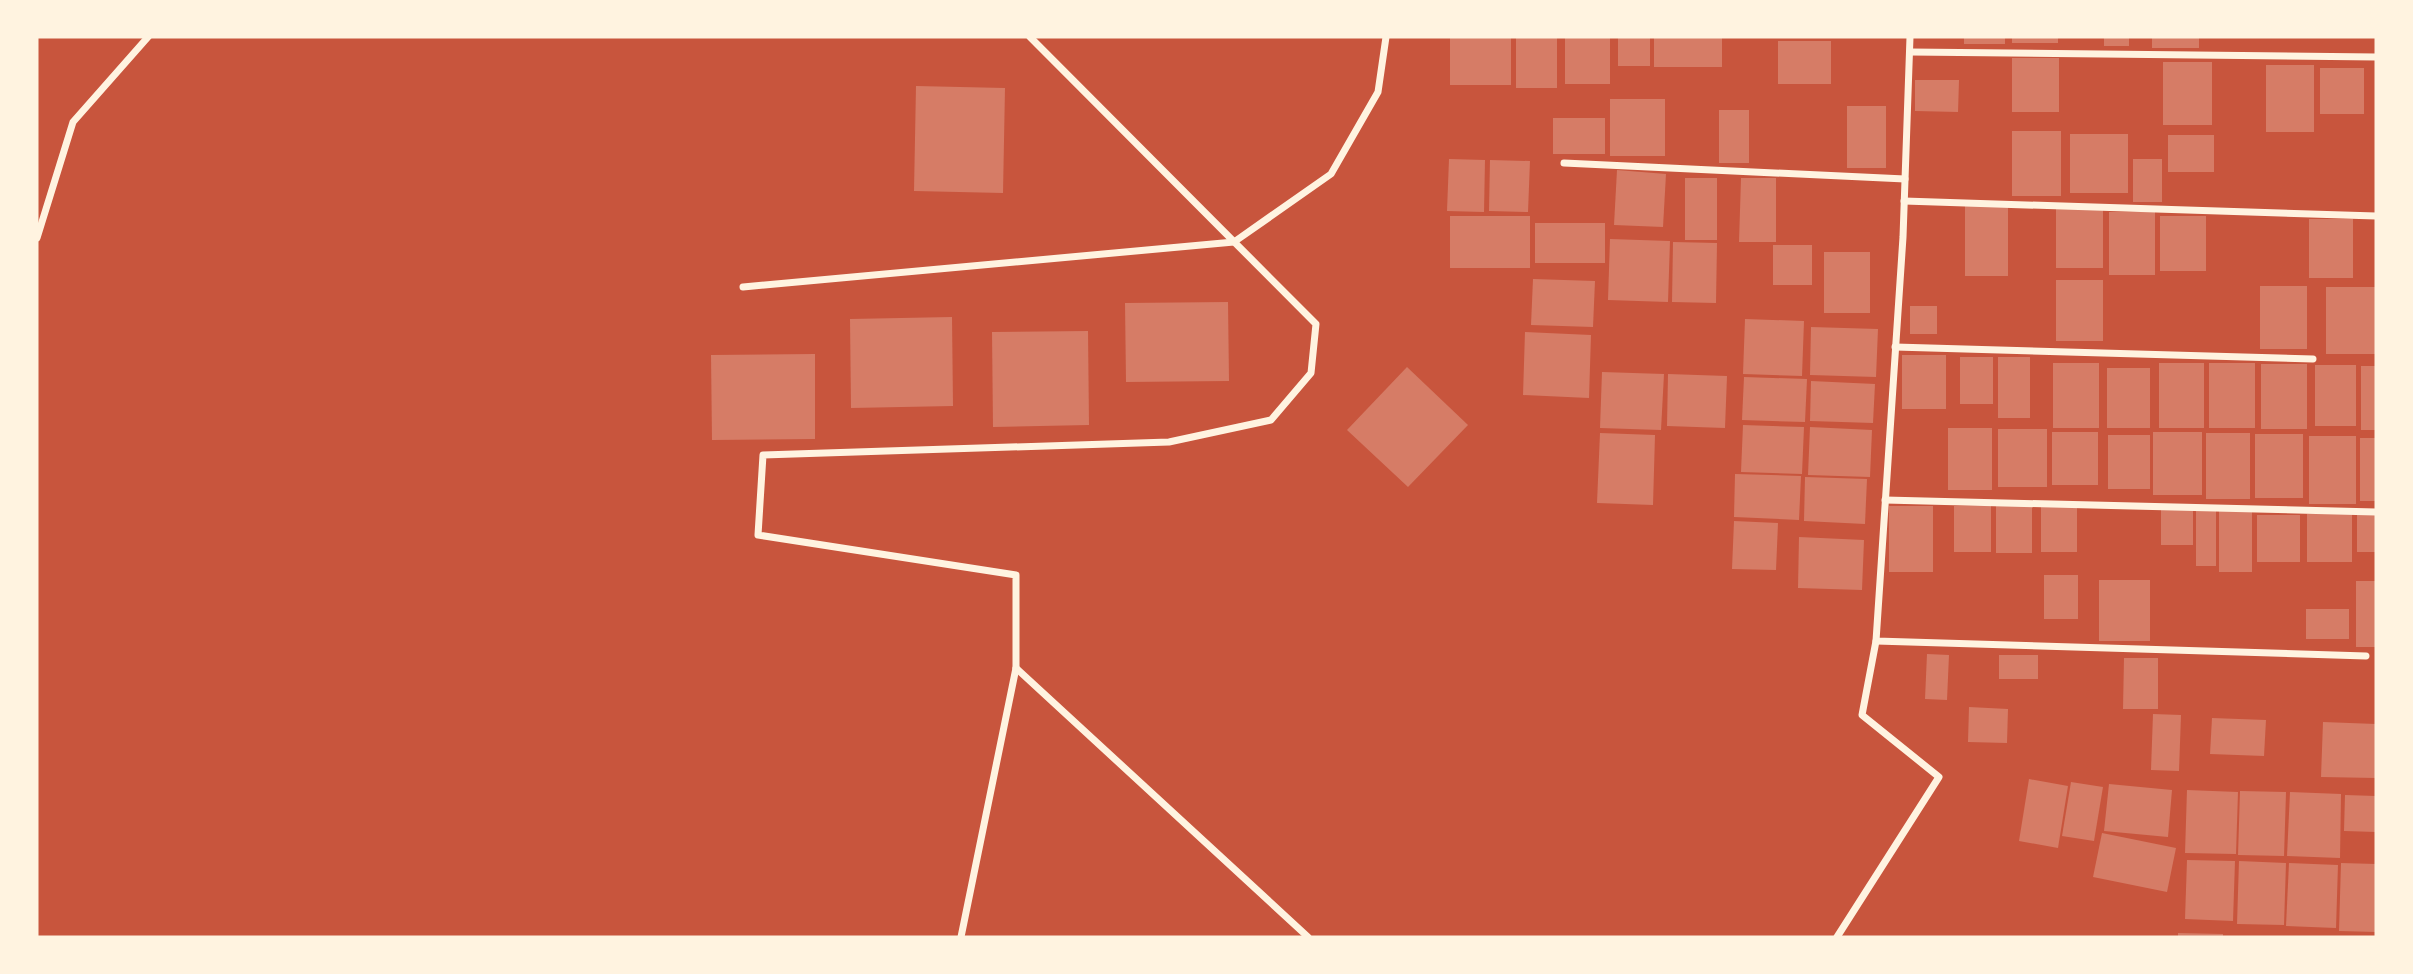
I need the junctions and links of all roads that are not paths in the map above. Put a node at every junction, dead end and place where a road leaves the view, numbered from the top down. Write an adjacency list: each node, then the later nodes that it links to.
1 (148, 37): 11 (street)
2 (1030, 37): 12 (street)
3 (1386, 37): 12 (street)
4 (1910, 37): 5 (street)
5 (1910, 52): 6 (street); 8 (street)
6 (2376, 57)
7 (1564, 163): 8 (street)
8 (1905, 179): 9 (street)
9 (1904, 201): 10 (street); 14 (street)
10 (2376, 216)
11 (37, 238)
12 (1234, 242): 13 (street); 20 (street)
13 (743, 287)
14 (1895, 348): 15 (street); 16 (street)
15 (2314, 359)
16 (1885, 500): 17 (street); 18 (street)
17 (2376, 512)
18 (1876, 641): 19 (street); 23 (street)
19 (2366, 656)
20 (1016, 668): 21 (street); 22 (street)
21 (961, 937)
22 (1308, 937)
23 (1838, 937)

